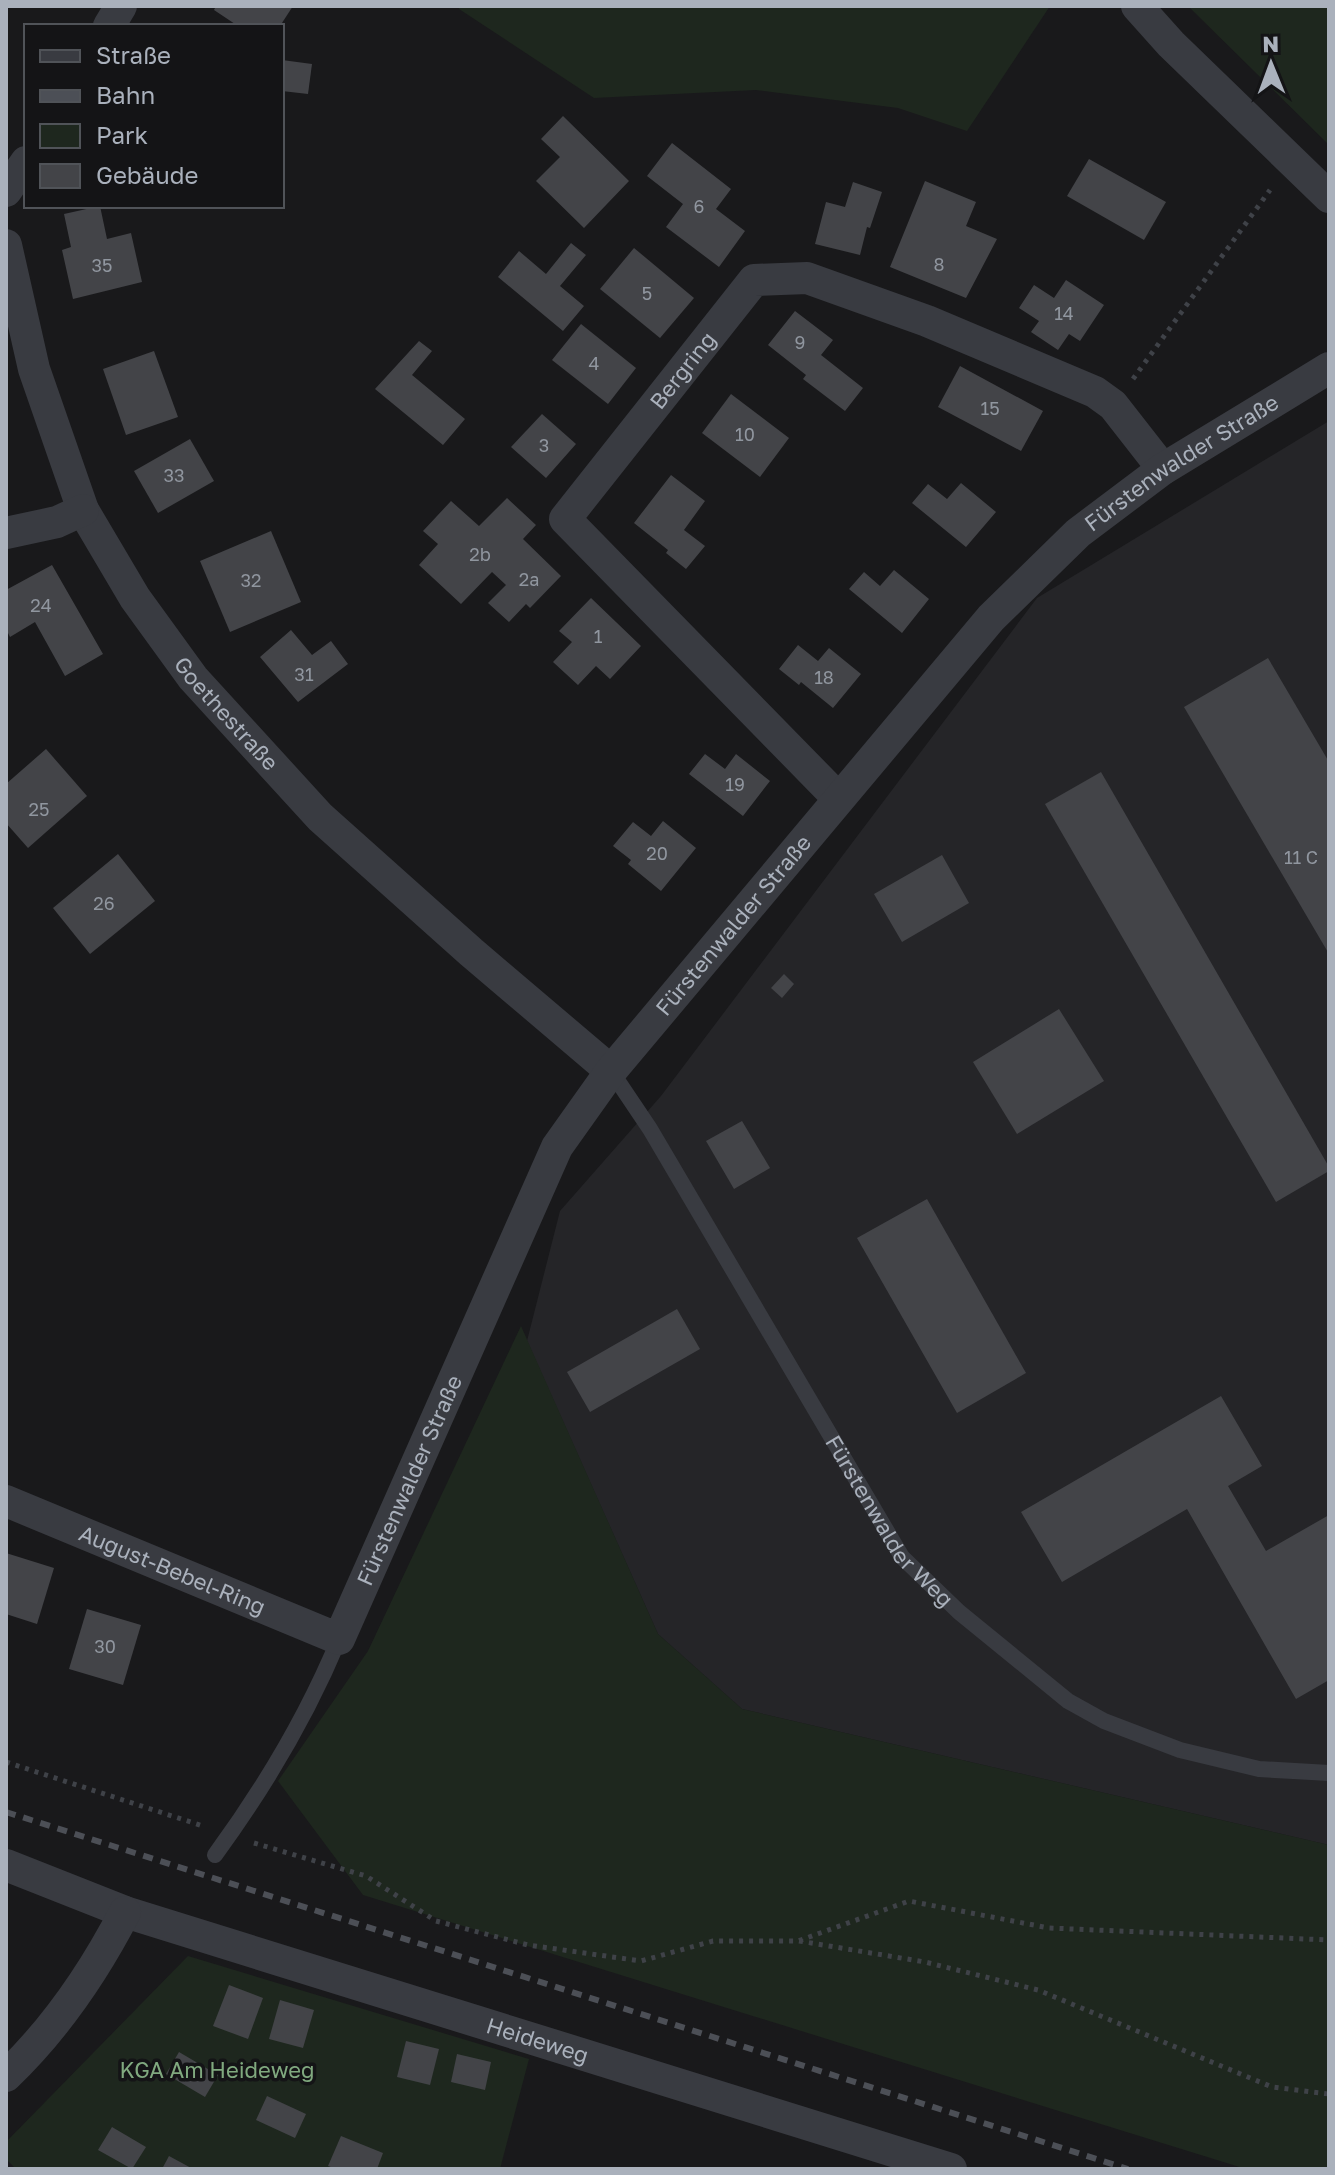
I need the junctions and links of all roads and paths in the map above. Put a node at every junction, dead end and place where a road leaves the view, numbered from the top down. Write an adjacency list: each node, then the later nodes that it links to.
1 (121, 6): 3 (street)
2 (1137, 6): 4 (street)
3 (110, 24)
4 (1292, 160): 7 (street); 10 (path)
5 (24, 165): 6 (street)
6 (6, 191)
7 (1329, 197)
8 (6, 245): 12 (street, Goethestraße)
9 (1329, 368): 11 (street, Fürstenwalder Straße)
10 (1113, 405): 11 (street, Bergring); 14 (street, Bergring)
11 (1163, 469): 14 (street, Fürstenwalder Straße)
12 (83, 510): 13 (street); 15 (street, Goethestraße)
13 (6, 533)
14 (838, 798): 15 (street, Fürstenwalder Straße)
15 (611, 1071): 17 (street, Fürstenwalder Straße); 19 (lane, Fürstenwalder Weg)
16 (6, 1501): 17 (street, August-Bebel-Ring)
17 (339, 1639): 20 (lane)
18 (6, 1762): 20 (path)
19 (1329, 1773)
20 (229, 1836): 21 (lane); 25 (path)
21 (215, 1855)
22 (6, 1865): 23 (street, Heideweg)
23 (125, 1912): 26 (street); 28 (street, Heideweg)
24 (1329, 1940): 25 (path)
25 (798, 1941): 27 (path)
26 (6, 2076)
27 (1329, 2094)
28 (951, 2169)

